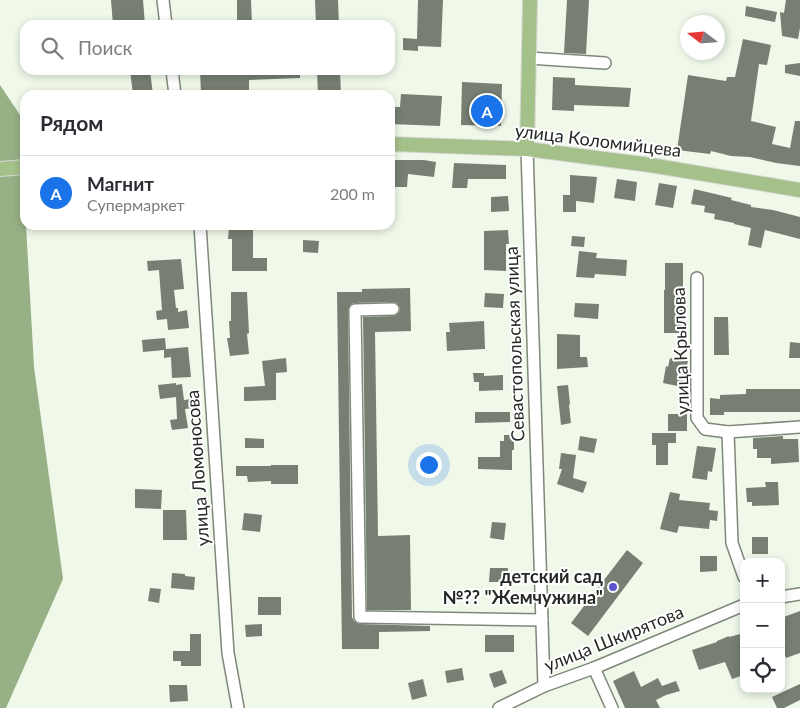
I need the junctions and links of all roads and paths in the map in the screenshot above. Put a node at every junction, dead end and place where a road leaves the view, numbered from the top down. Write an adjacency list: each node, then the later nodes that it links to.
1 (163, 0): 3 (street)
2 (530, 0): 4 (main road, Севастопольская улица)
3 (165, 20)
4 (529, 58): 5 (street); 9 (main road, Севастопольская улица)
5 (605, 62)
6 (173, 75): 7 (street)
7 (174, 90)
8 (395, 144): 9 (main road, улица Коломийцева)
9 (527, 149): 12 (main road, улица Коломийцева); 22 (street, Севастопольская улица)
10 (20, 167): 11 (main road)
11 (0, 169)
12 (800, 190)
13 (200, 230): 25 (street, улица Ломоносова)
14 (697, 278): 17 (street, улица Крылова)
15 (393, 309): 22 (street)
16 (800, 427): 17 (street, улица Крылова)
17 (728, 432): 18 (street)
18 (740, 566)
19 (800, 594): 20 (street)
20 (785, 596)
21 (740, 607): 23 (street, улица Шкирятова)
22 (542, 620): 24 (street, Севастопольская улица)
23 (594, 668): 24 (street, улица Шкирятова); 27 (street)
24 (544, 686): 26 (street, улица Шкирятова)
25 (238, 708)
26 (499, 708)
27 (612, 708)

